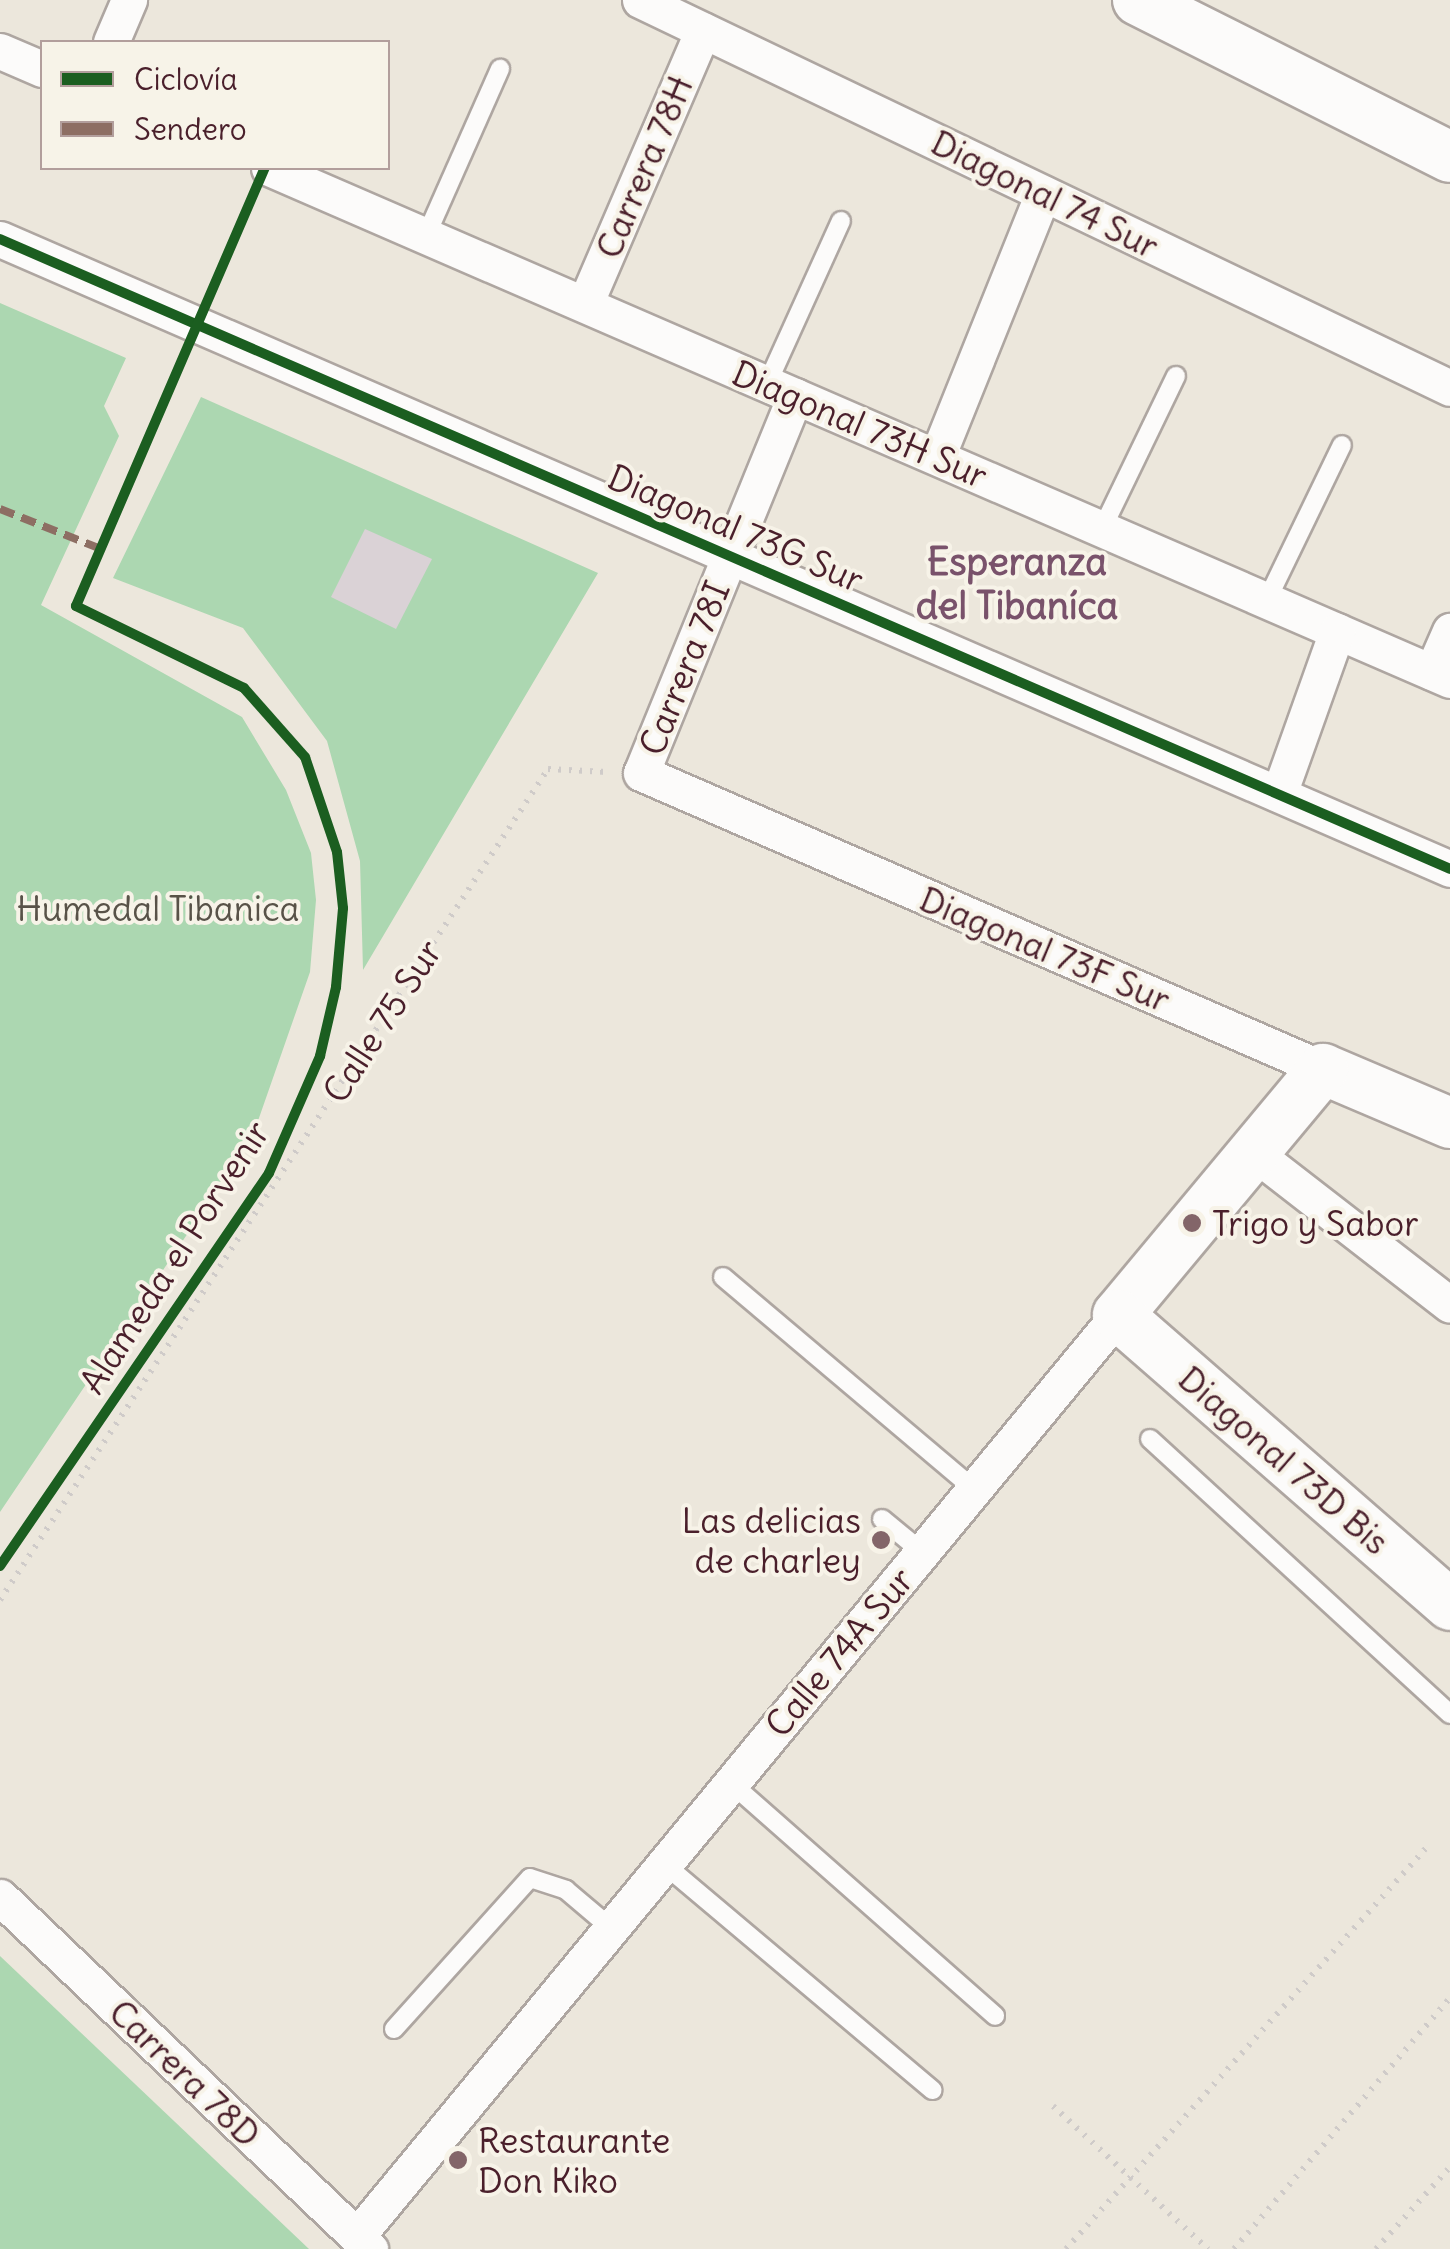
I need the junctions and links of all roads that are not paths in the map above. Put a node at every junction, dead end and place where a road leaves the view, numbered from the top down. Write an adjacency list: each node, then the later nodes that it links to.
1 (130, 0): 5 (street)
2 (640, 0): 4 (street, Diagonal 74 Sur)
3 (1138, 0): 9 (street)
4 (703, 30): 11 (street, Diagonal 74 Sur); 15 (street, Carrera 78H)
5 (112, 40)
6 (0, 50): 7 (street)
7 (40, 68)
8 (500, 69): 13 (lane)
9 (1450, 156)
10 (274, 170): 13 (street, Diagonal 73H Sur)
11 (1044, 193): 17 (street, Diagonal 74 Sur); 20 (street)
12 (842, 221): 18 (lane)
13 (426, 236): 15 (street, Diagonal 73H Sur)
14 (0, 239): 22 (street, Diagonal 73G Sur)
15 (586, 304): 18 (street, Diagonal 73H Sur)
16 (1176, 376): 21 (lane)
17 (1450, 388)
18 (781, 390): 20 (street, Diagonal 73H Sur); 22 (street, Carrera 78I)
19 (1342, 445): 23 (lane)
20 (937, 458): 21 (street, Diagonal 73H Sur)
21 (1102, 528): 23 (street, Diagonal 73H Sur)
22 (730, 556): 27 (street, Carrera 78I); 28 (street, Diagonal 73G Sur)
23 (1268, 600): 24 (street, Diagonal 73H Sur)
24 (1338, 631): 26 (street, Diagonal 73H Sur); 28 (street)
25 (1450, 632): 26 (street)
26 (1441, 676)
27 (641, 773): 30 (street, Diagonal 73F Sur)
28 (1280, 794): 29 (street, Diagonal 73G Sur)
29 (1450, 868)
30 (1323, 1069): 31 (street, Diagonal 73F Sur); 32 (street, Calle 74A Sur)
31 (1450, 1123)
32 (1254, 1152): 34 (street); 35 (street, Calle 74A Sur)
33 (723, 1276): 37 (lane)
34 (1450, 1306)
35 (1118, 1315): 37 (street, Calle 74A Sur); 40 (street, Diagonal 73D Bis)
36 (1150, 1439): 41 (lane)
37 (974, 1489): 39 (street, Calle 74A Sur)
38 (882, 1519): 39 (lane)
39 (922, 1552): 42 (street, Calle 74A Sur)
40 (1450, 1605)
41 (1450, 1714)
42 (731, 1783): 43 (street, Calle 74A Sur); 46 (lane)
43 (664, 1864): 45 (street, Calle 74A Sur); 48 (lane)
44 (0, 1897): 49 (street, Carrera 78D)
45 (612, 1928): 47 (lane); 49 (street, Calle 74A Sur)
46 (995, 2016)
47 (394, 2029)
48 (932, 2090)
49 (363, 2243)

